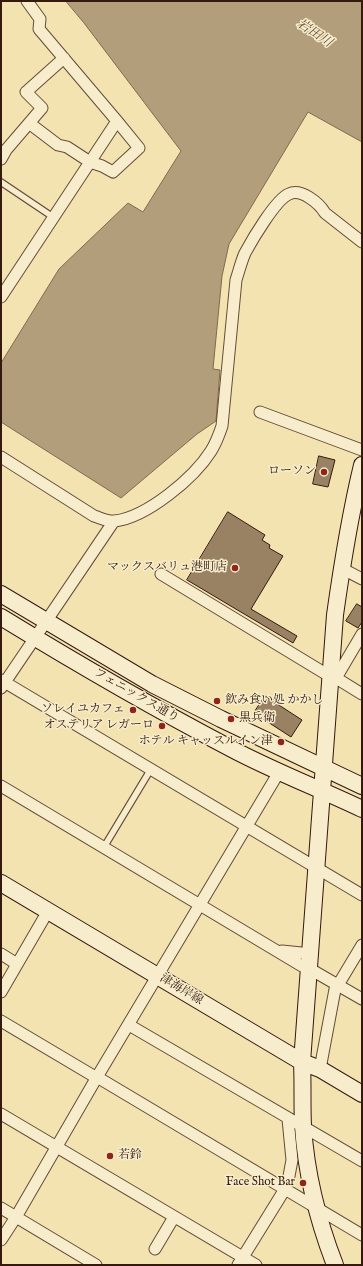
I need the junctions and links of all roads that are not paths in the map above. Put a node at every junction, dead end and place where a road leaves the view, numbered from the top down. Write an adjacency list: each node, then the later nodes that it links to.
1 (27, 1): 2 (street)
2 (64, 58): 3 (street); 4 (street)
3 (118, 121): 6 (street); 6 (street)
4 (29, 123): 5 (street); 6 (street)
5 (3, 152)
6 (90, 162): 8 (street)
7 (1, 182): 8 (lane)
8 (53, 217): 10 (street)
9 (362, 242): 15 (street)
10 (1, 297)
11 (260, 412): 12 (street)
12 (362, 450)
13 (1, 457): 15 (street)
14 (362, 465): 16 (street)
15 (114, 521): 21 (street)
16 (341, 568): 18 (street); 24 (street)
17 (161, 574): 24 (street)
18 (362, 579)
19 (1, 594): 21 (street, フェニックス通り)
20 (1, 617): 23 (street, フェニックス通り)
21 (47, 621): 23 (street); 27 (street, フェニックス通り)
22 (362, 634): 24 (street)
23 (35, 638): 25 (street); 29 (street, フェニックス通り)
24 (333, 678): 26 (street); 27 (street)
25 (2, 684): 28 (street)
26 (362, 694)
27 (325, 768): 31 (street, フェニックス通り); 32 (street)
28 (151, 769): 34 (street); 35 (lane)
29 (279, 772): 32 (street, フェニックス通り); 34 (street)
30 (1, 786): 35 (street)
31 (362, 786)
32 (323, 791): 33 (street, フェニックス通り); 36 (street)
33 (362, 809)
34 (247, 826): 36 (street); 39 (street)
35 (104, 847): 39 (street)
36 (317, 868): 38 (street); 43 (street)
37 (1, 883): 40 (street, 津海岸線)
38 (362, 895)
39 (201, 904): 43 (street); 45 (street)
40 (48, 911): 44 (street); 45 (street, 津海岸線)
41 (362, 945): 46 (street)
42 (1, 954): 44 (street)
43 (310, 962): 46 (street); 51 (street)
44 (17, 964): 47 (street)
45 (158, 976): 50 (street); 51 (street, 津海岸線)
46 (337, 984): 48 (street); 52 (street)
47 (1, 992)
48 (362, 999)
49 (1, 1021): 53 (street)
50 (129, 1025): 53 (street); 56 (street)
51 (302, 1062): 52 (street, 津海岸線); 57 (street)
52 (320, 1069): 54 (street, 津海岸線)
53 (97, 1078): 58 (street); 60 (street)
54 (362, 1094)
55 (1, 1114): 58 (street)
56 (288, 1119): 57 (street); 60 (street)
57 (303, 1127): 59 (street); 62 (street)
58 (57, 1147): 63 (street); 64 (street)
59 (362, 1161)
60 (285, 1190): 62 (street); 68 (street)
61 (1, 1208): 63 (street)
62 (316, 1208): 65 (street); 71 (street)
63 (16, 1217): 66 (street); 69 (street)
64 (174, 1217): 67 (street); 68 (street)
65 (362, 1235)
66 (1, 1240)
67 (156, 1249)
68 (240, 1261): 70 (street)
69 (96, 1265)
70 (256, 1265)
71 (335, 1265)

